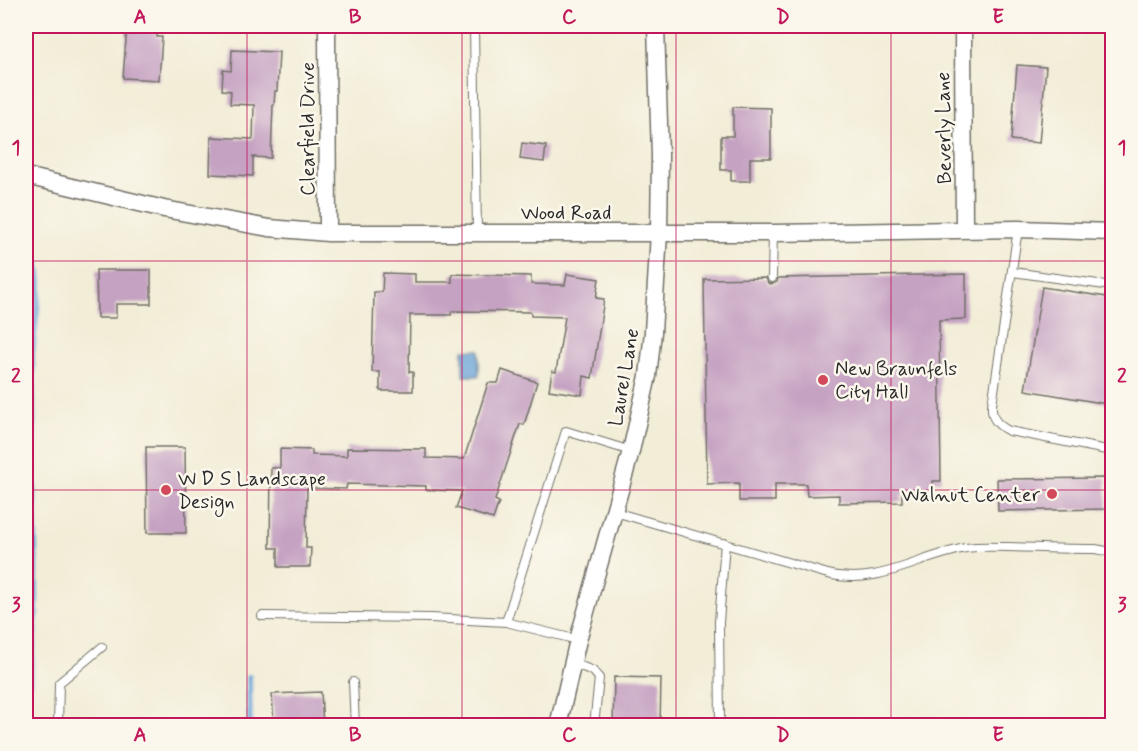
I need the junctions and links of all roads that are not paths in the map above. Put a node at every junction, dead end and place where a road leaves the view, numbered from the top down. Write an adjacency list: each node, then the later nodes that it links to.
1 (327, 26): 9 (street, Clearfield Drive)
2 (474, 26): 10 (lane)
3 (656, 26): 11 (street, Laurel Lane)
4 (963, 26): 6 (street, Beverly Lane)
5 (26, 176): 9 (street, Wood Road)
6 (964, 230): 7 (street, Wood Road); 12 (street, Wood Road)
7 (1018, 230): 8 (street, Wood Road); 13 (lane)
8 (1113, 232)
9 (328, 233): 10 (street, Wood Road)
10 (477, 233): 11 (street, Wood Road)
11 (659, 233): 12 (street, Wood Road); 17 (street, Laurel Lane)
12 (773, 233): 14 (lane)
13 (1013, 272): 15 (lane); 16 (lane)
14 (772, 278)
15 (1113, 286)
16 (1113, 451)
17 (631, 452): 18 (street, Laurel Lane); 22 (lane)
18 (615, 512): 19 (lane); 23 (street, Laurel Lane)
19 (724, 543): 20 (lane); 31 (lane)
20 (1113, 552)
21 (262, 616): 22 (lane)
22 (506, 622): 23 (lane)
23 (578, 640): 25 (street, Laurel Lane)
24 (102, 646): 27 (lane)
25 (573, 663): 29 (street, Laurel Lane); 30 (lane)
26 (353, 682): 28 (lane)
27 (58, 726)
28 (355, 726)
29 (558, 726)
30 (594, 726)
31 (720, 726)

